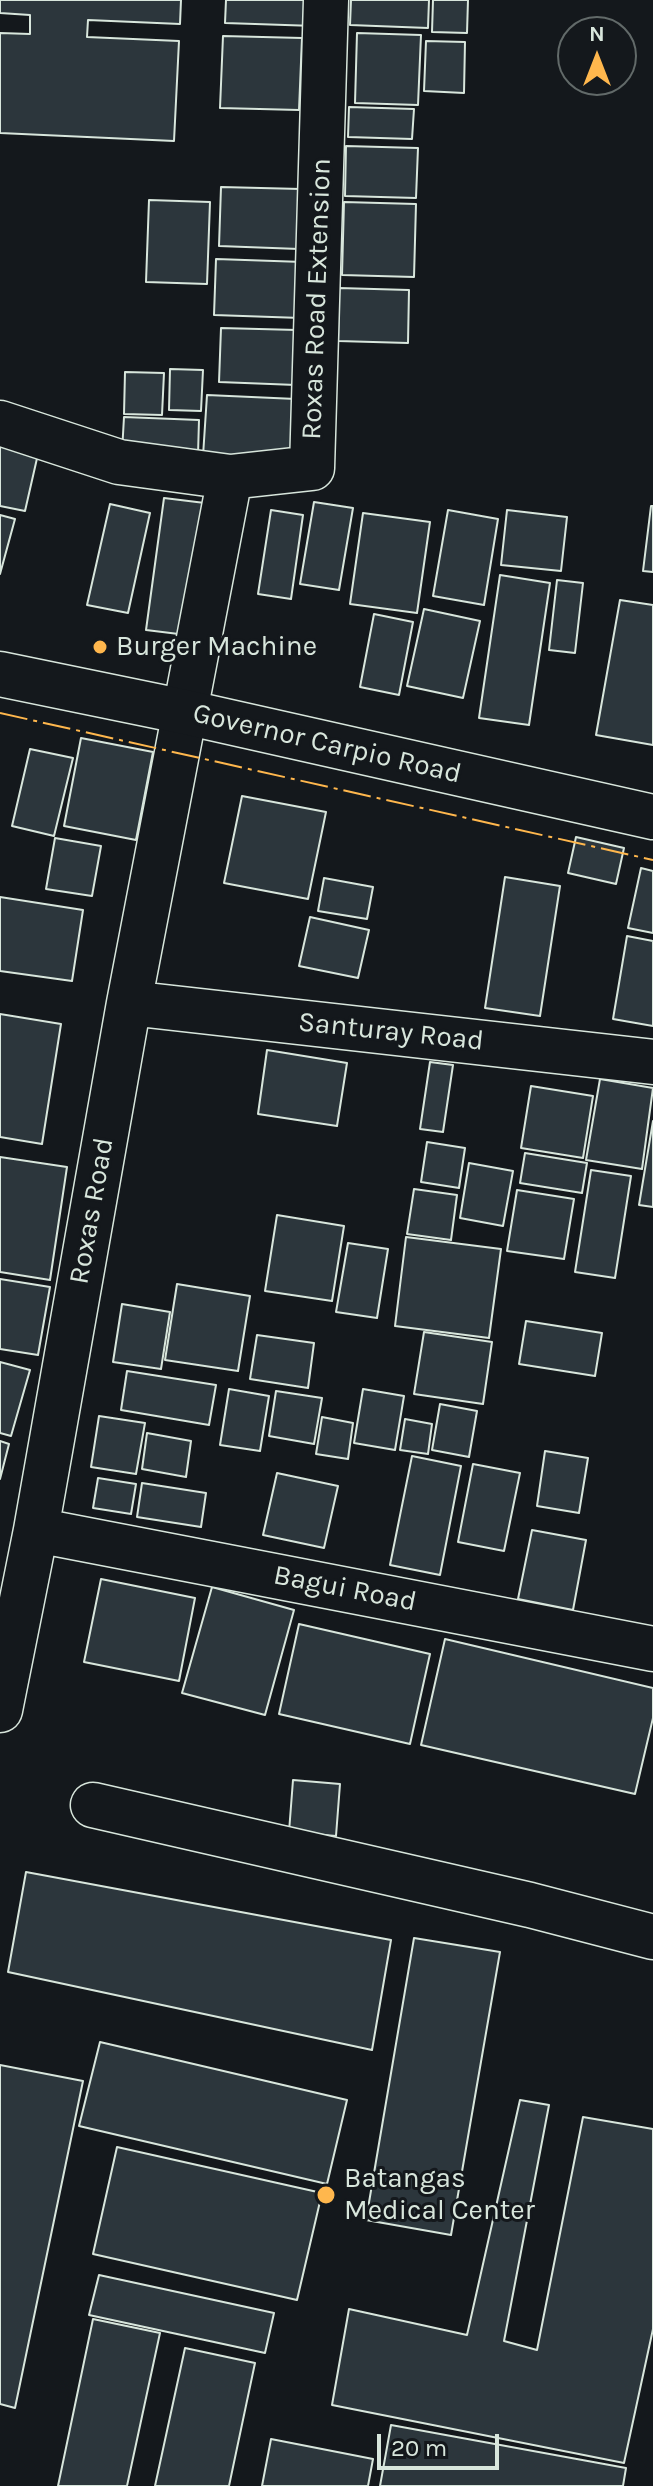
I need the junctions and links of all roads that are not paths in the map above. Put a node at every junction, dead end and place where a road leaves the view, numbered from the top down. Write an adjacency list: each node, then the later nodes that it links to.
1 (326, 0): 3 (street, Roxas Road Extension)
2 (0, 423): 3 (street)
3 (230, 477): 5 (street)
4 (0, 674): 5 (street, Governor Carpio Road)
5 (185, 712): 6 (street, Governor Carpio Road); 7 (street, Roxas Road)
6 (653, 817)
7 (129, 1003): 8 (street, Santuray Road); 9 (street, Roxas Road)
8 (653, 1062)
9 (36, 1530): 10 (street, Bagui Road); 11 (street, Roxas Road)
10 (653, 1649)
11 (0, 1710)
12 (93, 1805): 13 (street)
13 (653, 1937)

